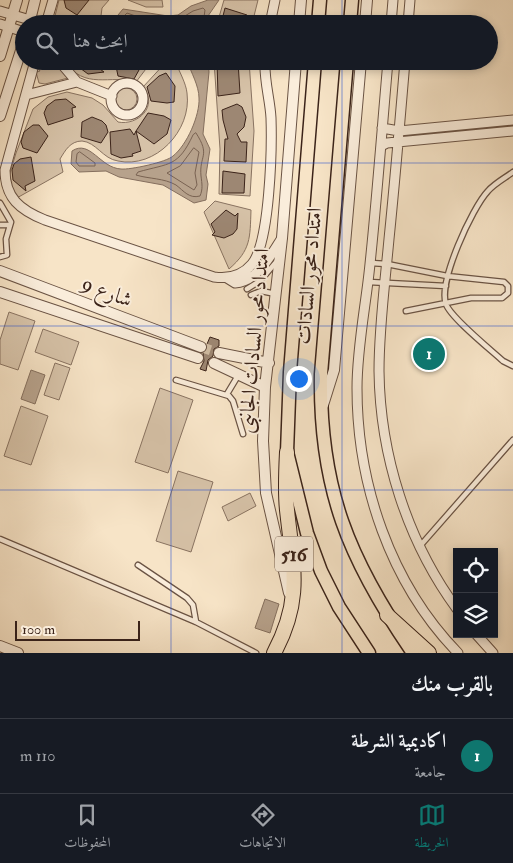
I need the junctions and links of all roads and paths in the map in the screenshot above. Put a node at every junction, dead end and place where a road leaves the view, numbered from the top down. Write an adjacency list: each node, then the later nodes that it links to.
1 (17, 0): 12 (street)
2 (36, 0): 13 (street)
3 (53, 0): 14 (street)
4 (274, 0): 15 (street)
5 (301, 0): 16 (street)
6 (320, 0): 17 (main road)
7 (352, 0): 18 (main road)
8 (367, 0): 19 (street)
9 (393, 0): 20 (street)
10 (410, 0): 21 (street)
11 (0, 11): 12 (street)
12 (13, 15): 22 (street)
13 (32, 15)
14 (49, 15)
15 (272, 15)
16 (300, 15)
17 (319, 15)
18 (351, 15)
19 (365, 15)
20 (392, 15)
21 (409, 15)
22 (5, 26): 23 (street)
23 (0, 56)
24 (15, 69): 37 (street)
25 (33, 70): 35 (street)
26 (67, 70): 34 (street)
27 (266, 70): 56 (street)
28 (295, 70): 49 (street, امتداد محور السادات الجانبى)
29 (314, 70): 81 (main road, امتداد محور السادات)
30 (346, 70): 78 (main road, امتداد محور السادات)
31 (360, 70): 78 (street)
32 (387, 70): 39 (street)
33 (404, 70): 40 (street)
34 (77, 82): 35 (street); 36 (street)
35 (26, 95): 45 (street)
36 (112, 96)
37 (0, 116)
38 (513, 120): 40 (street)
39 (382, 128): 40 (street); 43 (street)
40 (399, 131): 42 (street)
41 (513, 131): 42 (street)
42 (398, 143): 43 (street); 53 (street)
43 (381, 146): 52 (street)
44 (513, 172): 55 (lane)
45 (2, 180): 56 (street)
46 (0, 203): 48 (lane)
47 (0, 225): 48 (lane)
48 (10, 226): 50 (lane)
49 (282, 238): 51 (street, امتداد محور السادات الجانبى); 56 (street)
50 (0, 257)
51 (280, 258): 61 (lane); 63 (street, امتداد محور السادات الجانبى)
52 (371, 263): 53 (lane); 57 (street)
53 (387, 264): 55 (lane); 59 (street)
54 (0, 271): 58 (street, شارع 9)
55 (447, 276): 60 (lane); 66 (lane)
56 (227, 278)
57 (368, 282): 59 (lane); 97 (street)
58 (30, 283): 65 (street); 68 (street, شارع 9)
59 (384, 284): 60 (lane); 83 (street)
60 (446, 286): 66 (lane)
61 (247, 289)
62 (0, 292): 65 (street, شارع 9)
63 (276, 294): 64 (lane); 72 (street, امتداد محور السادات الجانبى)
64 (251, 295)
65 (24, 300): 70 (street, شارع 9)
66 (445, 303): 67 (lane); 73 (lane)
67 (406, 311)
68 (201, 347)
69 (219, 353): 72 (street)
70 (198, 358)
71 (214, 363): 74 (street)
72 (269, 363): 76 (street, امتداد محور السادات الجانبى)
73 (513, 366)
74 (239, 374): 76 (street); 77 (lane)
75 (176, 380): 77 (lane)
76 (265, 387): 88 (street, امتداد محور السادات الجانبى)
77 (227, 394): 79 (lane)
78 (320, 410): 86 (main road, امتداد محور السادات)
79 (243, 434)
80 (513, 440): 83 (lane)
81 (287, 452): 88 (highway, 516); 94 (main road, امتداد محور السادات)
82 (0, 539): 87 (lane)
83 (420, 546): 85 (street)
84 (138, 565): 87 (lane)
85 (453, 603)
86 (387, 614): 95 (main road, امتداد محور السادات); 96 (highway)
87 (196, 622): 92 (lane)
88 (288, 622): 93 (highway, 516)
89 (480, 638): 98 (street)
90 (0, 646): 91 (street)
91 (18, 653)
92 (256, 653)
93 (274, 653)
94 (369, 653)
95 (413, 653)
96 (430, 653)
97 (458, 653)
98 (493, 653)

